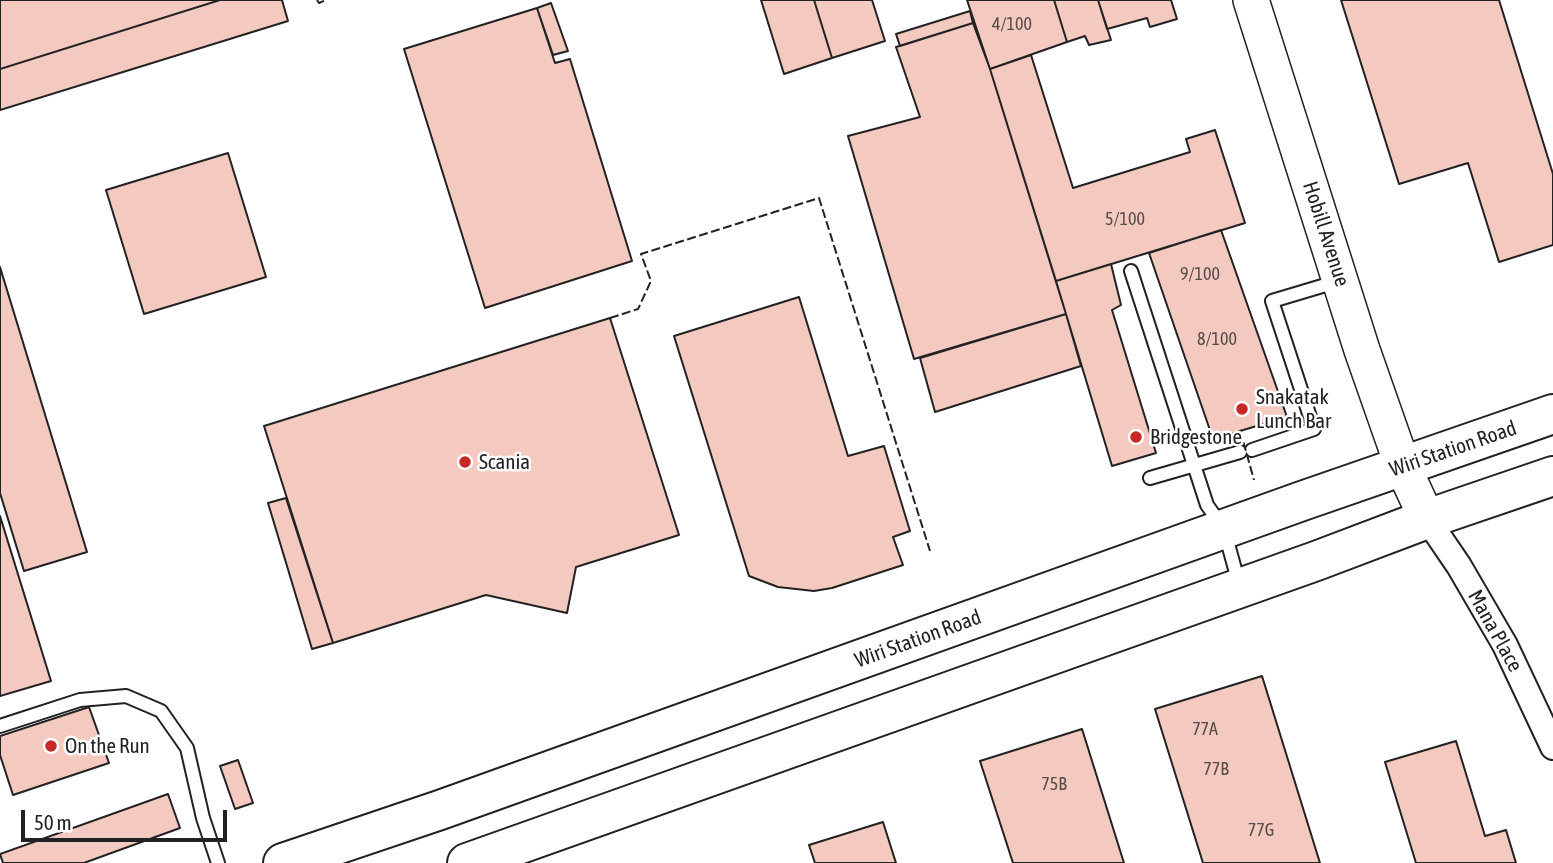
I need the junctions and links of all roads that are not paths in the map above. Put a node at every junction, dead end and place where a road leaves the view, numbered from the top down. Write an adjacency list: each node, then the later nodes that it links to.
1 (1251, 0): 3 (street, Hobill Avenue)
2 (1131, 271): 5 (lane)
3 (1340, 281): 5 (lane); 6 (street, Hobill Avenue)
4 (1553, 414): 6 (main road, Wiri Station Road)
5 (1195, 466): 8 (lane); 10 (lane)
6 (1403, 467): 9 (street, Hobill Avenue); 10 (main road, Wiri Station Road)
7 (1553, 476): 9 (main road)
8 (1150, 478)
9 (1427, 519): 11 (main road); 16 (street, Mana Place)
10 (1224, 529): 11 (lane); 12 (main road, Wiri Station Road)
11 (1241, 587): 13 (main road)
12 (961, 623): 13 (main road); 14 (main road, Wiri Station Road)
13 (980, 680): 17 (main road)
14 (716, 712): 17 (main road); 18 (main road, Wiri Station Road)
15 (0, 726): 19 (lane)
16 (1553, 747)
17 (734, 768): 22 (main road)
18 (440, 810): 20 (main road, Wiri Station Road); 21 (main road)
19 (218, 863)
20 (283, 863)
21 (456, 863)
22 (467, 863)

